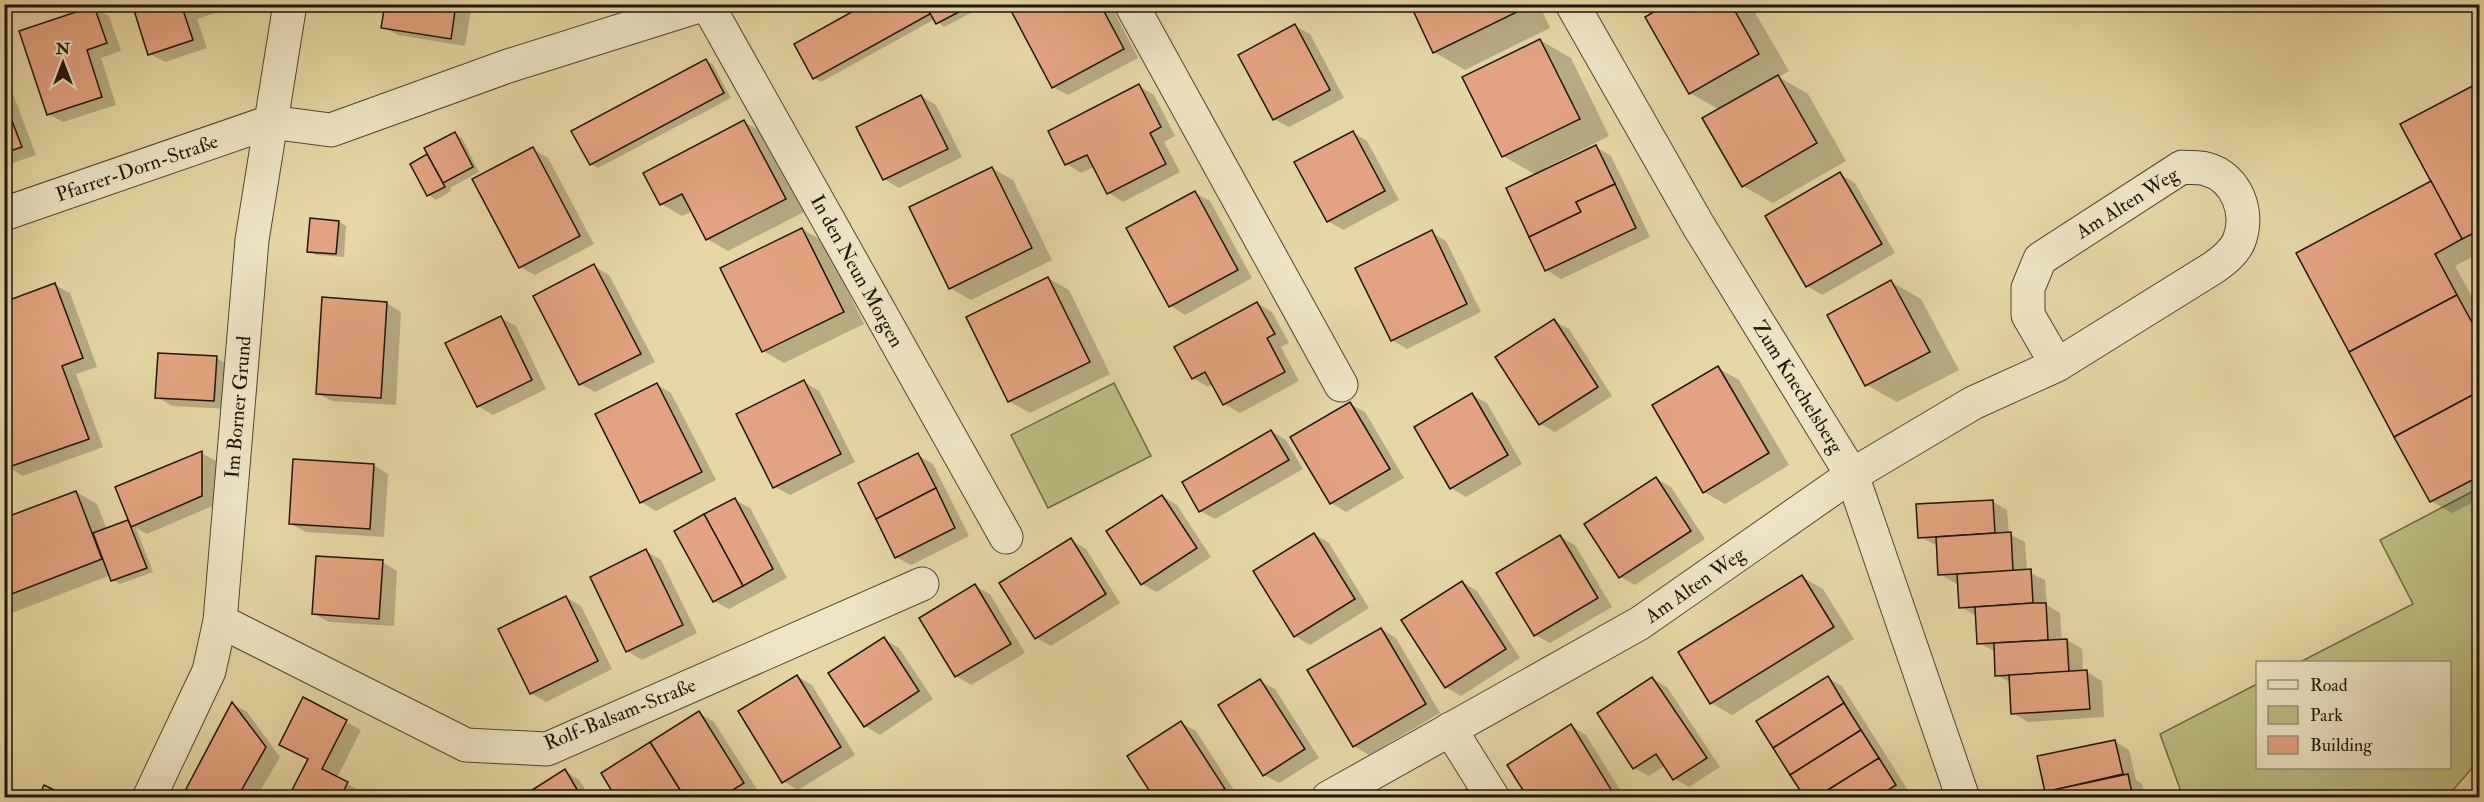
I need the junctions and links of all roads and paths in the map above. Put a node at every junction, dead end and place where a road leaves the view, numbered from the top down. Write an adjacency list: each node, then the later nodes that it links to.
1 (290, 4): 5 (street, Im Borner Grund)
2 (706, 4): 5 (street, In den Neun Morgen); 10 (street, In den Neun Morgen)
3 (1131, 4): 8 (street)
4 (1572, 4): 9 (street, Zum Knechelsberg)
5 (270, 122): 6 (street, Pfarrer-Dorn-Straße); 12 (street, Im Borner Grund)
6 (4, 214)
7 (2057, 365): 7 (street, Am Alten Weg); 9 (street, Am Alten Weg)
8 (1341, 385)
9 (1852, 475): 13 (street, Am Alten Weg); 17 (street, Zum Knechelsberg)
10 (1006, 537)
11 (922, 584): 12 (street, Rolf-Balsam-Straße)
12 (220, 621): 14 (street, Im Borner Grund)
13 (1450, 729): 15 (street, Am Alten Weg); 16 (street)
14 (149, 798)
15 (1328, 798)
16 (1493, 798)
17 (1963, 798)

